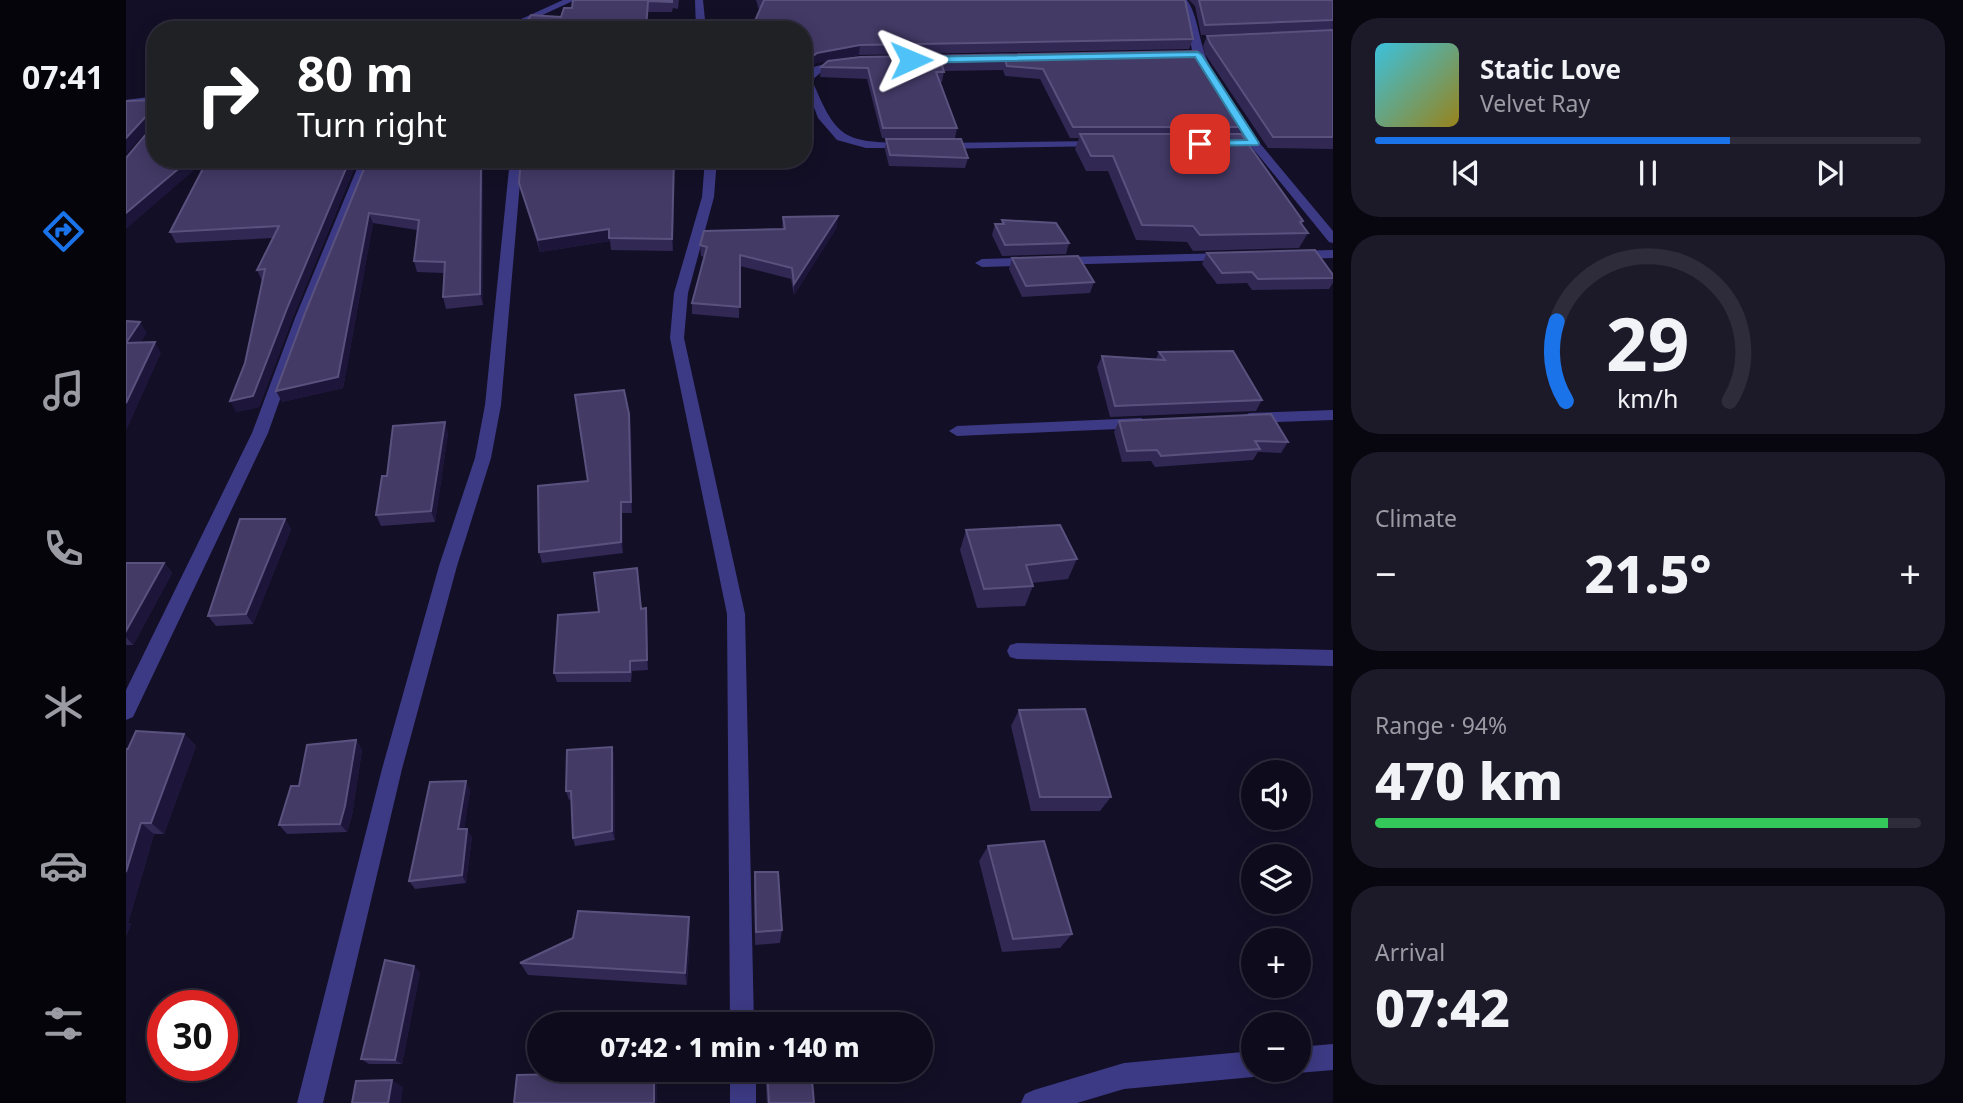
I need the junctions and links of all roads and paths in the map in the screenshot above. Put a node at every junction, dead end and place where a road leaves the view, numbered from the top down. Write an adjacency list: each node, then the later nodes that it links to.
1 (571, 0): 4 (street)
2 (699, 0): 5 (street)
3 (1182, 0): 7 (street)
4 (523, 21)
5 (700, 21)
6 (1208, 40): 7 (street)
7 (1194, 41): 9 (street)
8 (1185, 55): 9 (street)
9 (1198, 55): 12 (street)
10 (859, 61): 11 (street)
11 (812, 72)
12 (1215, 84)
13 (812, 93): 20 (street)
14 (147, 100): 15 (street)
15 (126, 103)
16 (1227, 104): 17 (street)
17 (1254, 143): 19 (street); 25 (street)
18 (1115, 144): 21 (street)
19 (1240, 144)
20 (919, 146)
21 (933, 146)
22 (363, 168): 36 (street)
23 (515, 168): 42 (street)
24 (712, 168): 37 (street)
25 (1333, 239)
26 (1333, 254): 27 (street)
27 (1279, 256)
28 (1238, 257): 29 (street)
29 (982, 263)
30 (1333, 415): 31 (street)
31 (1236, 419)
32 (1152, 423): 33 (street)
33 (957, 431)
34 (1017, 651): 35 (street)
35 (1333, 658)
36 (126, 711)
37 (742, 1012)
38 (1333, 1057): 39 (street)
39 (1311, 1059)
40 (1241, 1066): 44 (street)
41 (743, 1082): 43 (street)
42 (310, 1103)
43 (743, 1103)
44 (1034, 1103)

